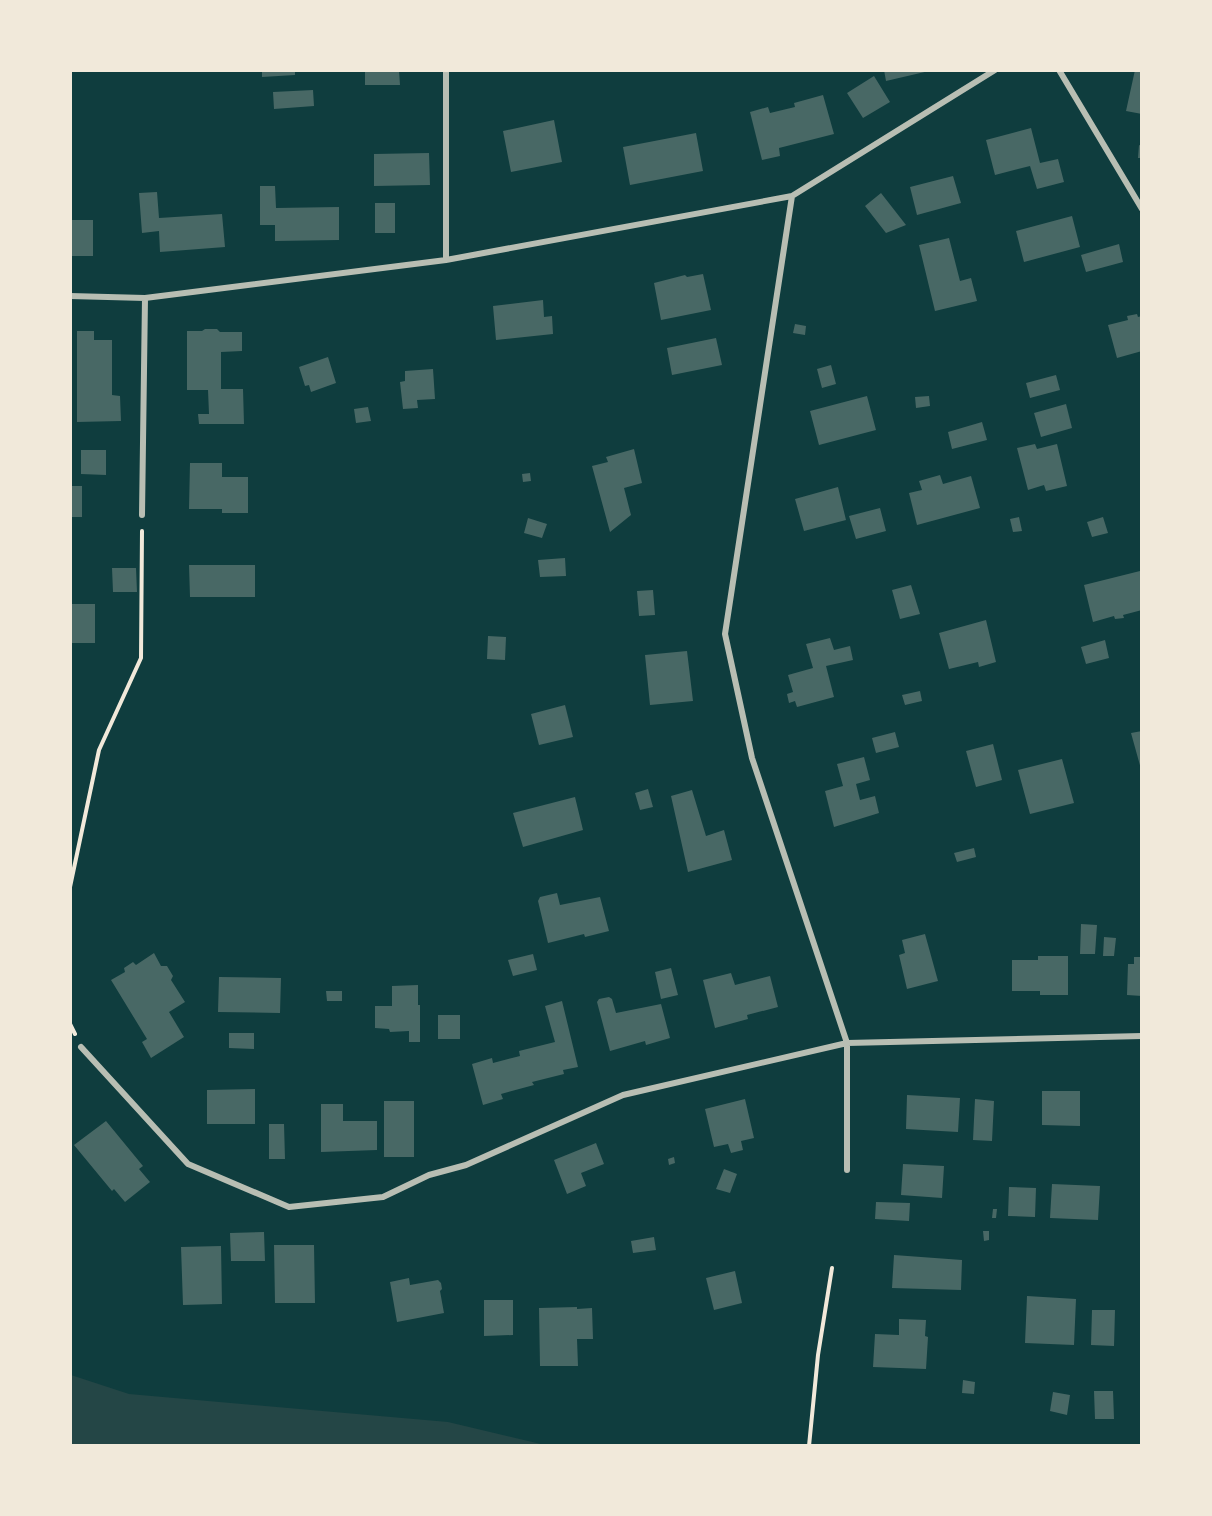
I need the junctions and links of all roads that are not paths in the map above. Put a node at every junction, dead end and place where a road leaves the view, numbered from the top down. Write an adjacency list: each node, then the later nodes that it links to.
1 (446, 70): 6 (street)
2 (996, 70): 4 (street)
3 (1059, 70): 5 (street)
4 (792, 196): 6 (street); 11 (street)
5 (1142, 209)
6 (446, 260): 8 (street)
7 (70, 296): 8 (street)
8 (145, 298): 9 (street)
9 (142, 515)
10 (1142, 1036): 11 (street)
11 (847, 1043): 12 (street); 13 (street)
12 (81, 1047)
13 (847, 1170)

